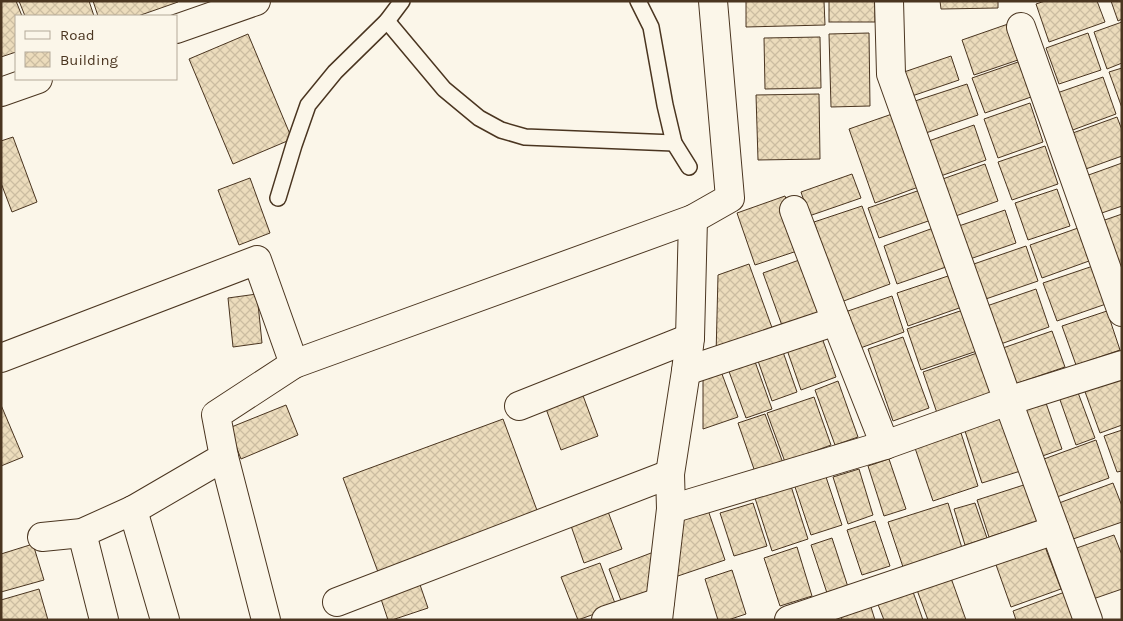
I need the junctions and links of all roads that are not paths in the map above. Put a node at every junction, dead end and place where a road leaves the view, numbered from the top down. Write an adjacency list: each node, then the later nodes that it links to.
1 (256, 1): 8 (street)
2 (402, 1): 6 (lane)
3 (638, 1): 11 (lane)
4 (713, 1): 15 (street)
5 (889, 1): 23 (street)
6 (387, 21): 11 (lane); 13 (lane)
7 (1021, 27): 16 (street)
8 (178, 28)
9 (35, 80): 10 (street)
10 (1, 92)
11 (674, 143): 12 (lane)
12 (689, 167)
13 (278, 198)
14 (794, 210): 17 (street)
15 (693, 219): 18 (street); 20 (street)
16 (1122, 312)
17 (836, 321): 22 (street); 25 (street)
18 (690, 338): 22 (street); 24 (street)
19 (1, 358): 20 (street)
20 (294, 364): 26 (street)
21 (1122, 365): 23 (street)
22 (686, 371): 27 (street)
23 (1008, 400): 25 (street); 30 (street)
24 (519, 406)
25 (885, 445): 28 (street)
26 (224, 457): 29 (street); 37 (street)
27 (670, 474): 28 (street); 33 (street)
28 (671, 509): 34 (street)
29 (133, 510): 31 (street); 36 (street)
30 (1055, 530): 39 (street); 40 (street)
31 (82, 533): 32 (street); 35 (street)
32 (42, 537)
33 (337, 602)
34 (659, 611): 38 (street)
35 (104, 620)
36 (165, 620)
37 (266, 620)
38 (606, 620)
39 (789, 620)
40 (1088, 620)

